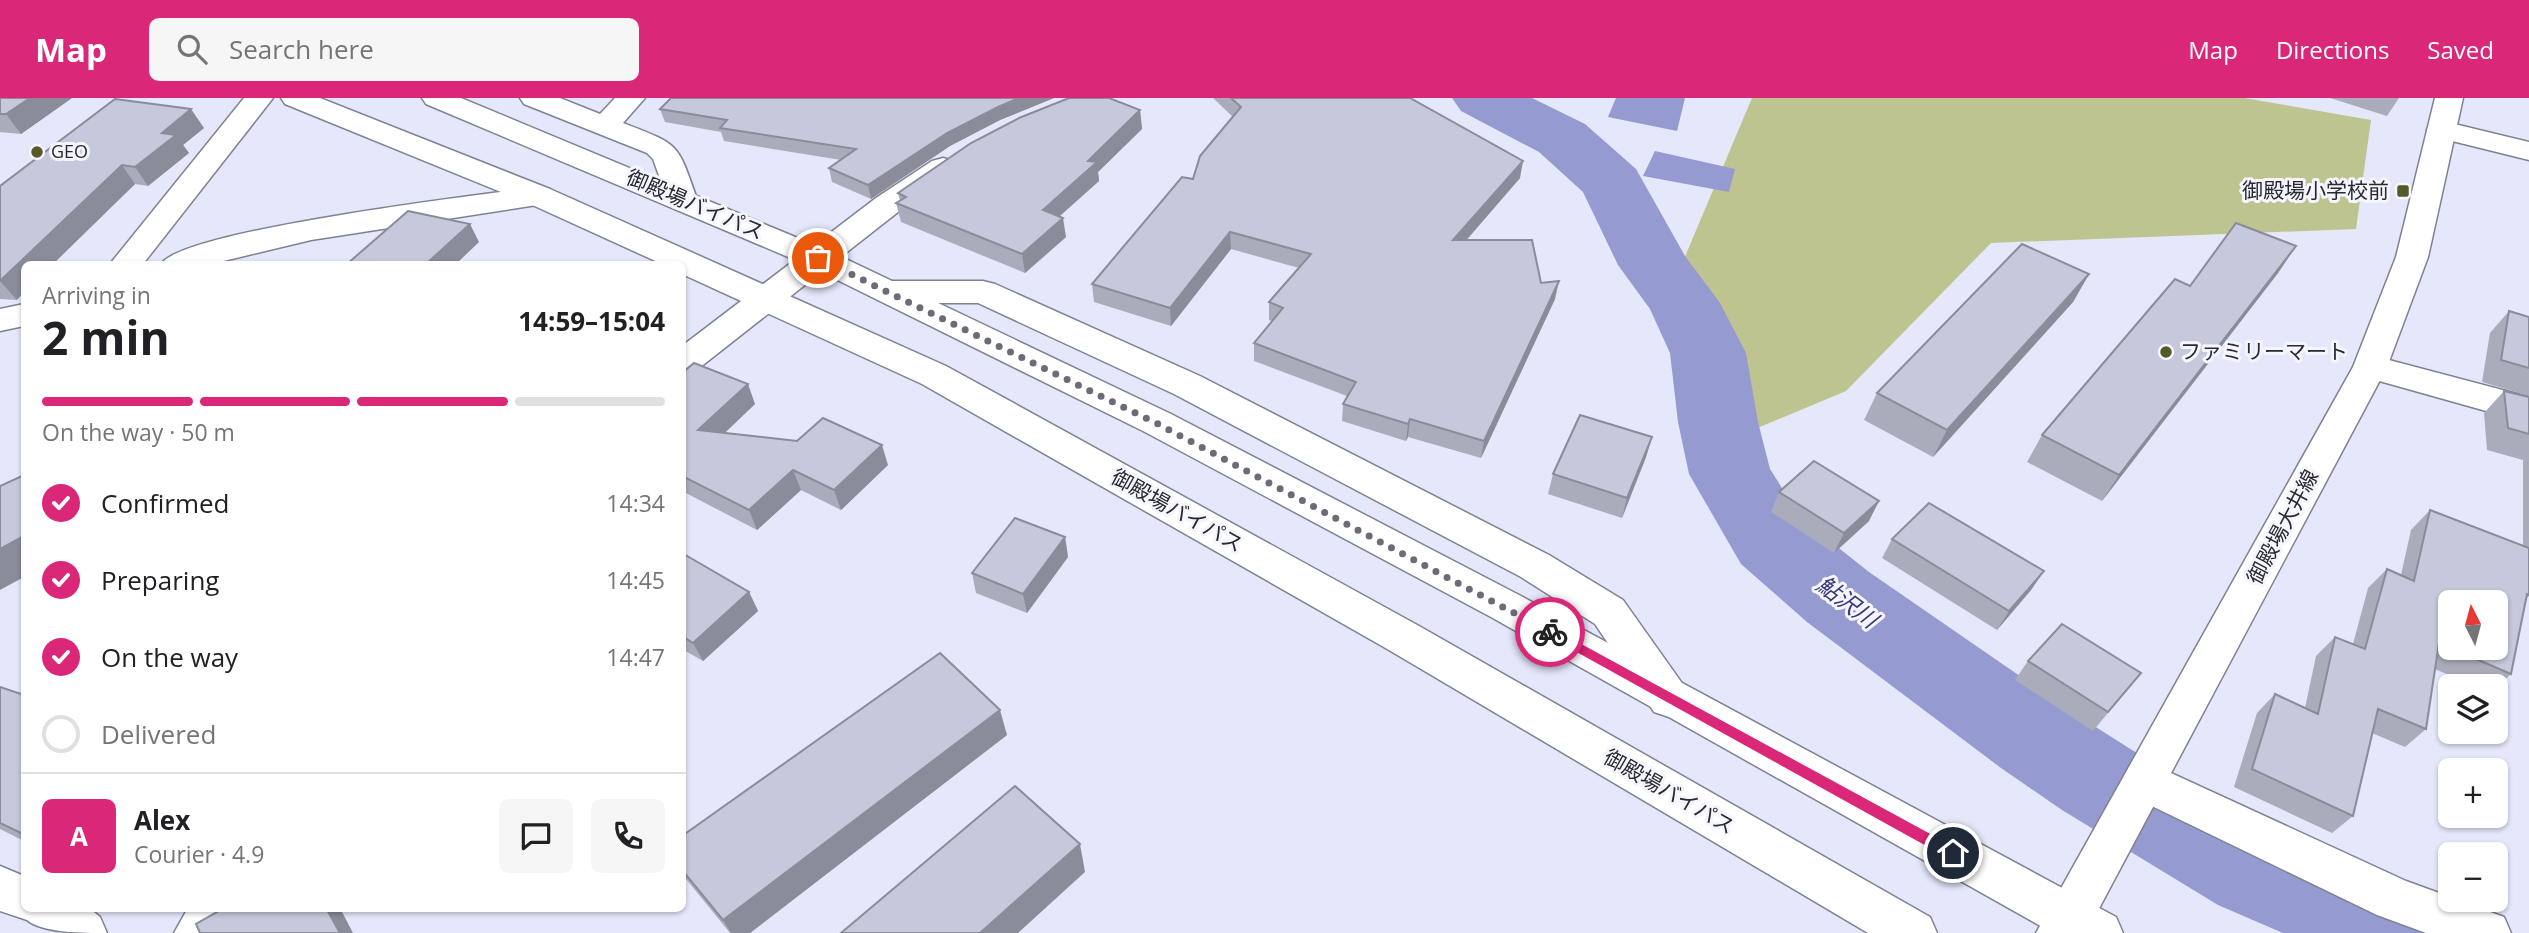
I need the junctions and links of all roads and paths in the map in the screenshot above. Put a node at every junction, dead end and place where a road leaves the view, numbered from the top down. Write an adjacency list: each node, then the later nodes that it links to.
1 (259, 98): 13 (main road)
2 (295, 98): 10 (main road, 御殿場バイパス)
3 (436, 98): 11 (main road, 御殿場バイパス)
4 (534, 98): 7 (main road)
5 (631, 98): 7 (main road)
6 (2445, 114): 8 (main road); 21 (main road, 御殿場大井線)
7 (605, 125): 11 (main road)
8 (2529, 150)
9 (962, 154): 12 (main road)
10 (539, 196): 14 (main road); 15 (main road, 御殿場バイパス)
11 (681, 199): 12 (main road, 御殿場バイパス)
12 (818, 258): 17 (main road); 28 (main road, 御殿場バイパス)
13 (129, 261)
14 (186, 261)
15 (682, 261)
16 (686, 263): 17 (main road, 御殿場バイパス)
17 (766, 299): 20 (main road); 31 (main road, 御殿場バイパス)
18 (21, 316): 19 (main road)
19 (0, 320)
20 (686, 361)
21 (2370, 367): 22 (main road); 23 (main road, 御殿場大井線)
22 (2529, 410)
23 (2146, 781): 28 (main road, 御殿場大井線); 32 (main road)
24 (0, 888): 25 (main road)
25 (21, 898)
26 (54, 912): 29 (main road)
27 (214, 912): 30 (main road)
28 (2076, 927)
29 (83, 933)
30 (198, 933)
31 (1913, 933)
32 (2487, 933)

